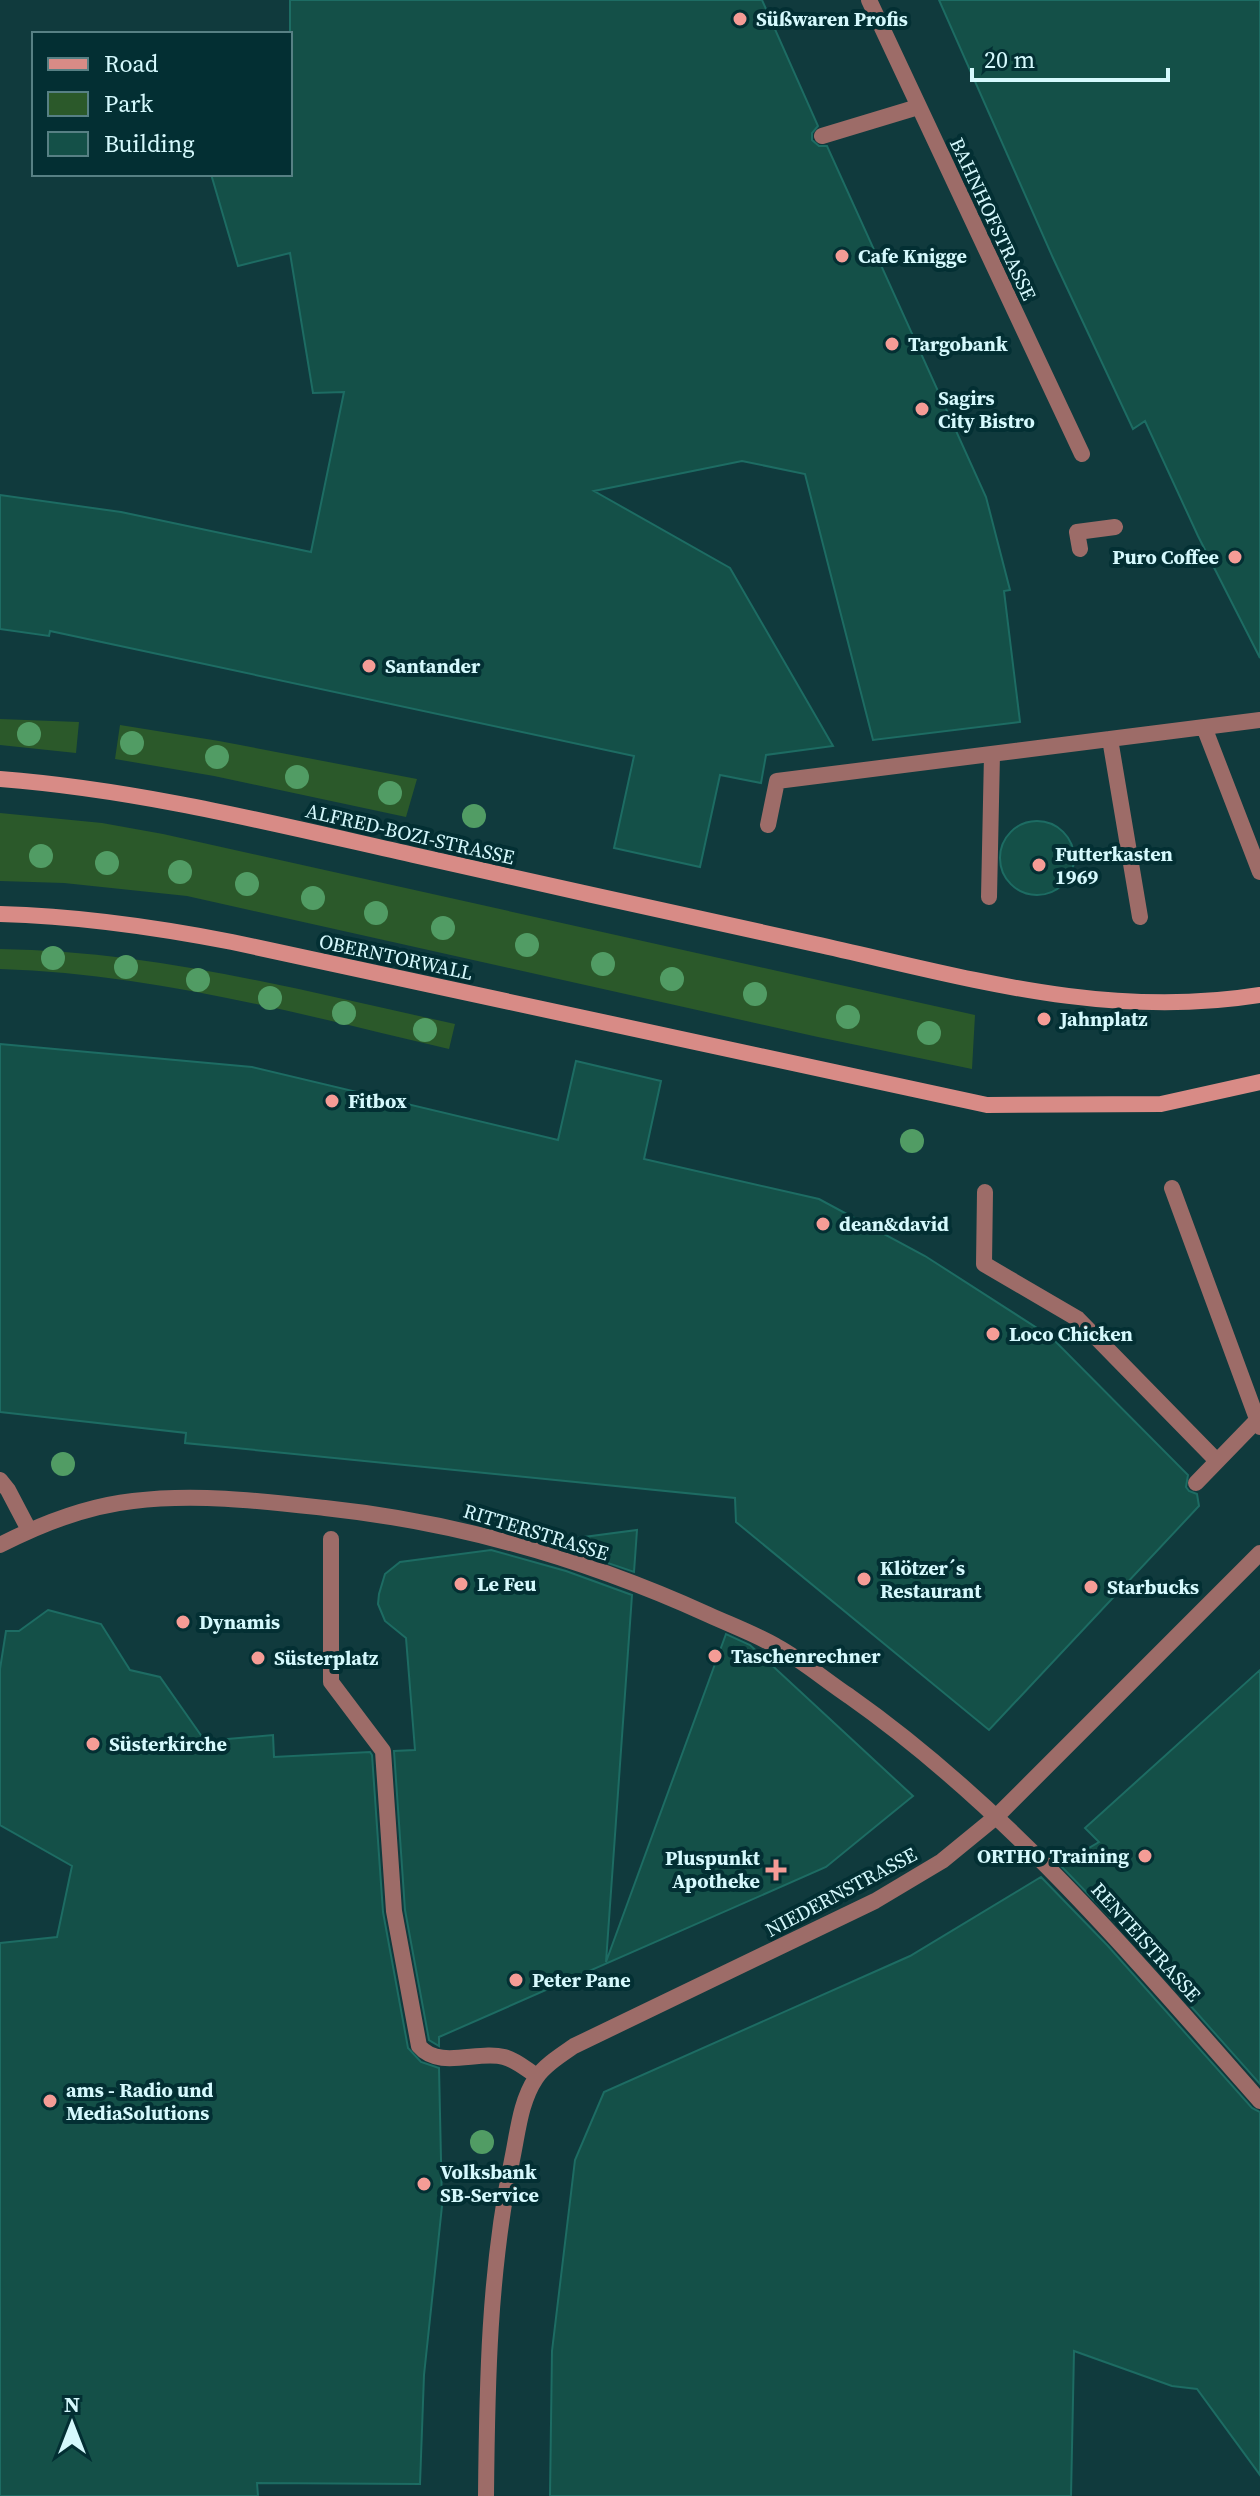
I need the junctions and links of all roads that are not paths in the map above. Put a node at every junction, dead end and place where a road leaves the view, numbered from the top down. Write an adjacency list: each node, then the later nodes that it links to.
1 (869, 0): 2 (street, BAHNHOFSTRASSE)
2 (918, 107): 3 (street); 4 (street, BAHNHOFSTRASSE)
3 (822, 136)
4 (1082, 454)
5 (1115, 527): 6 (street)
6 (1080, 549)
7 (1260, 720): 8 (street)
8 (1204, 727): 9 (street); 13 (street)
9 (1110, 739): 10 (street); 16 (street)
10 (992, 754): 12 (street); 14 (street)
11 (0, 779): 17 (street, ALFRED-BOZI-STRASSE)
12 (768, 825)
13 (1260, 872)
14 (989, 897)
15 (0, 914): 18 (street, OBERNTORWALL)
16 (1140, 917)
17 (1260, 995)
18 (1260, 1082)
19 (1172, 1188): 21 (street)
20 (985, 1192): 22 (street)
21 (1259, 1422): 22 (street)
22 (1217, 1461): 24 (street)
23 (0, 1480): 25 (street)
24 (1196, 1483)
25 (29, 1530): 27 (street, RITTERSTRASSE); 29 (street, RITTERSTRASSE)
26 (331, 1539): 30 (street)
27 (0, 1545)
28 (1260, 1553): 29 (street, NIEDERNSTRASSE)
29 (997, 1816): 30 (street, NIEDERNSTRASSE); 31 (street, RENTEISTRASSE)
30 (537, 2076): 32 (street, NIEDERNSTRASSE)
31 (1260, 2101)
32 (486, 2496)

